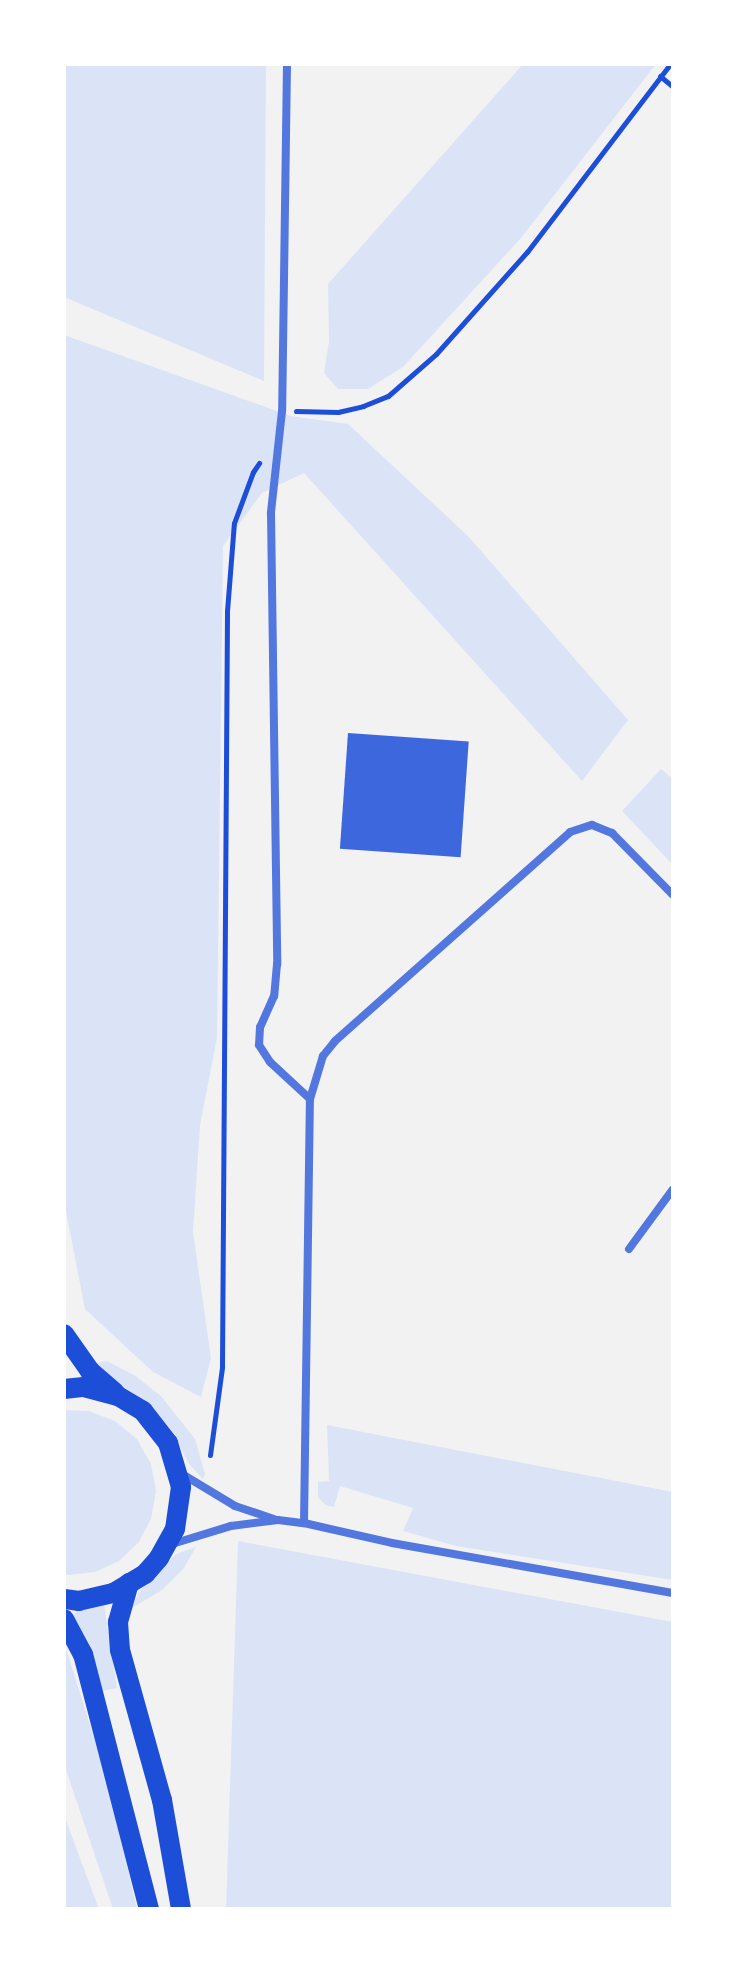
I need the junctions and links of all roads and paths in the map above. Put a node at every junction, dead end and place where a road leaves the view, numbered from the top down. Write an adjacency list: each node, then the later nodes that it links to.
1 (287, 64): 5 (street)
2 (670, 64): 3 (path)
3 (660, 76): 4 (path); 5 (path)
4 (673, 87)
5 (282, 411): 8 (street)
6 (240, 507): 14 (path)
7 (673, 895): 8 (street)
8 (310, 1099): 17 (street)
9 (673, 1189): 10 (street)
10 (629, 1249)
11 (64, 1334): 13 (main road)
12 (64, 1389): 13 (main road)
13 (118, 1396): 15 (main road)
14 (210, 1455)
15 (176, 1470): 16 (street); 18 (main road)
16 (278, 1520): 17 (street); 18 (street)
17 (304, 1523): 20 (street)
18 (166, 1546): 19 (main road)
19 (129, 1583): 21 (main road); 24 (main road)
20 (673, 1593)
21 (64, 1599)
22 (64, 1619): 23 (main road)
23 (149, 1909)
24 (181, 1909)

